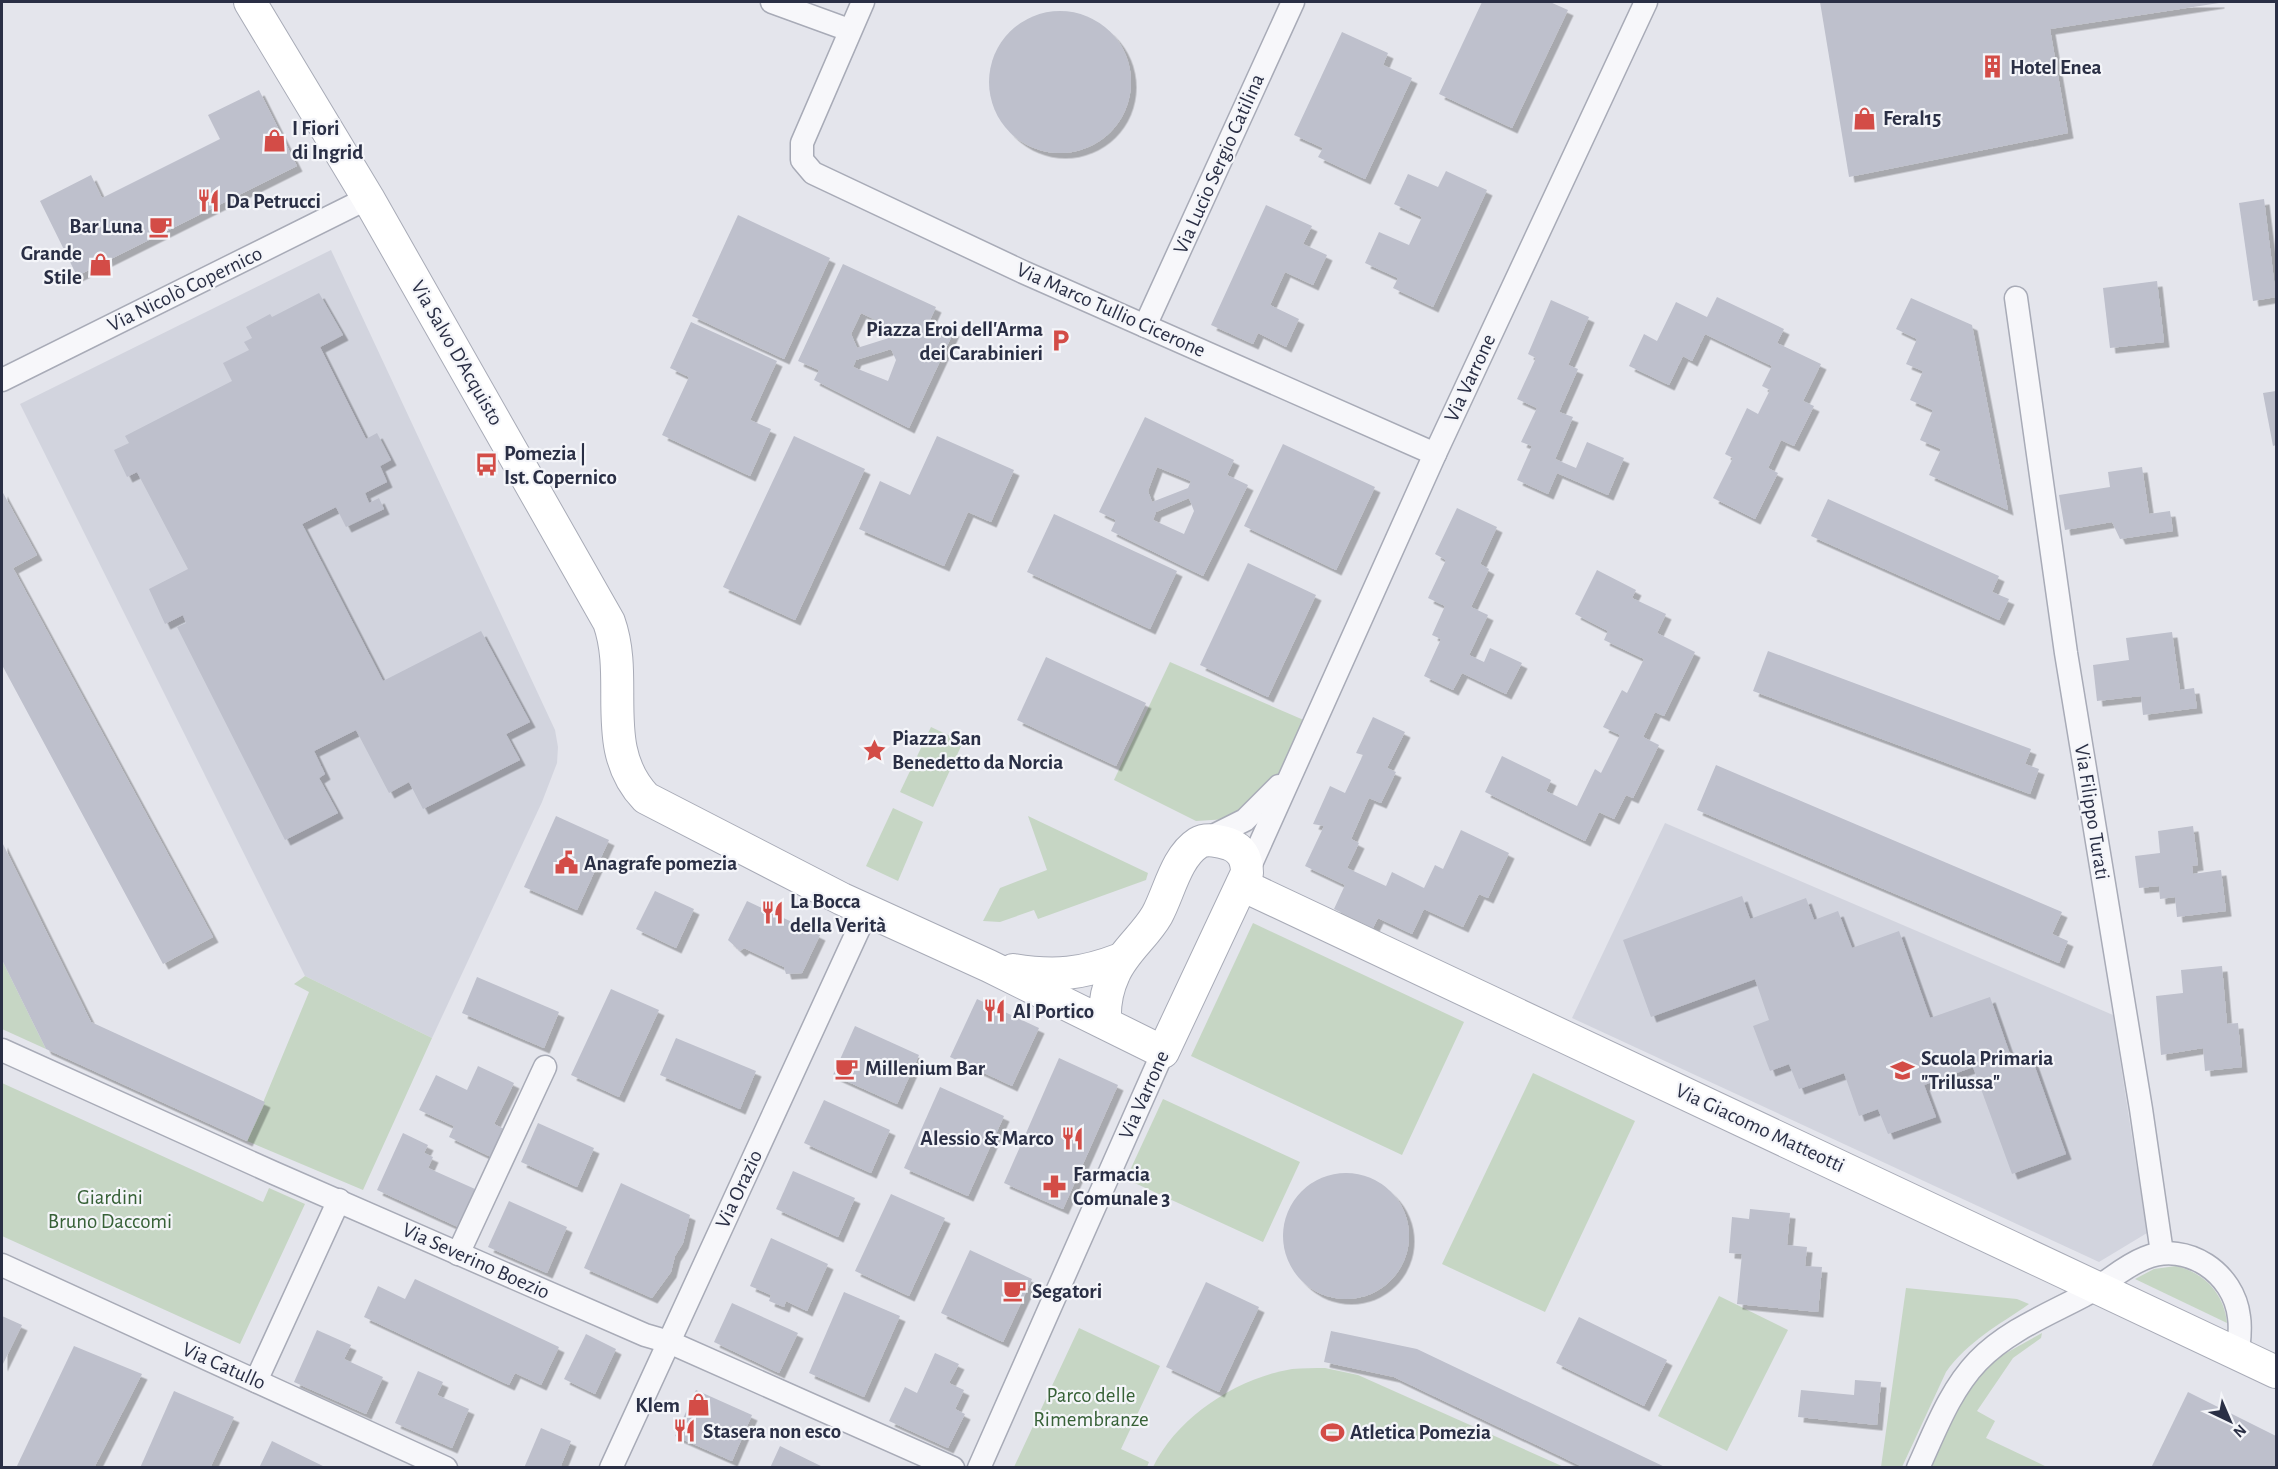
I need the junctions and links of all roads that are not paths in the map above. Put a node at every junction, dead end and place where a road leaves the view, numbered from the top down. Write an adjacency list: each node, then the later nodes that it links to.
1 (250, 2): 7 (street, Via Salvo D'Acquisto)
2 (772, 2): 6 (street)
3 (863, 2): 6 (street)
4 (1293, 2): 9 (street, Via Lucio Sergio Catilina)
5 (1646, 2): 11 (street, Via Varrone)
6 (849, 30): 9 (street, Via Marco Tullio Cicerone)
7 (368, 198): 10 (street, Via Nicolò Copernico); 15 (street, Via Salvo D'Acquisto)
8 (2016, 298): 23 (street, Via Filippo Turati)
9 (1145, 326): 11 (street, Via Marco Tullio Cicerone)
10 (2, 380)
11 (1434, 454): 12 (street, Via Varrone)
12 (1299, 758): 13 (street, Via Varrone); 14 (street, Via Varrone)
13 (1199, 842): 14 (street); 16 (street)
14 (1245, 879): 20 (street, Via Varrone); 26 (street, Via Giacomo Matteotti)
15 (867, 911): 17 (street, Via Salvo D'Acquisto); 27 (street, Via Orazio)
16 (1121, 960): 17 (street, Via Salvo D'Acquisto); 18 (street)
17 (989, 966): 18 (street, Via Salvo D'Acquisto)
18 (1105, 1023): 20 (street, Via Salvo D'Acquisto)
19 (2, 1050): 22 (street, Via Severino Boezio)
20 (1163, 1052): 34 (street, Via Varrone)
21 (545, 1067): 24 (street)
22 (339, 1200): 24 (street, Via Severino Boezio); 30 (street)
23 (2162, 1253): 26 (street); 28 (street)
24 (458, 1254): 27 (street, Via Severino Boezio)
25 (2, 1265): 30 (street, Via Catullo)
26 (2099, 1288): 28 (street, Via Giacomo Matteotti); 35 (street)
27 (669, 1342): 32 (street, Via Orazio); 33 (street, Via Severino Boezio)
28 (2238, 1353): 29 (street, Via Giacomo Matteotti)
29 (2277, 1371)
30 (256, 1381): 31 (street, Via Catullo)
31 (446, 1467)
32 (611, 1467)
33 (952, 1467)
34 (979, 1467)
35 (1917, 1467)

